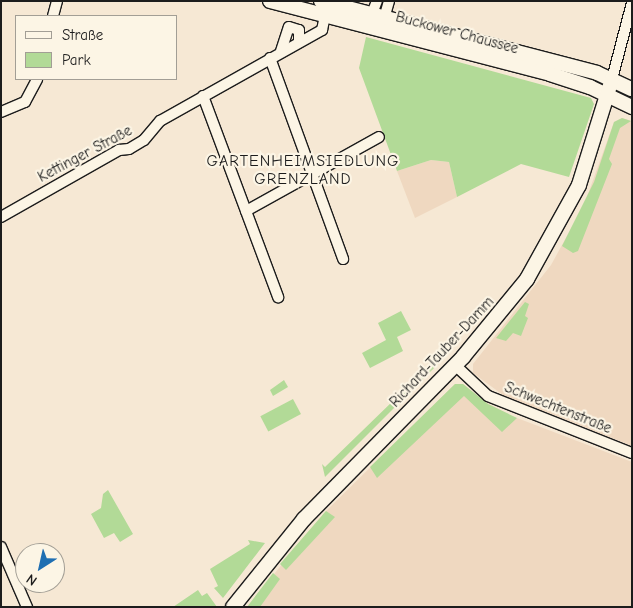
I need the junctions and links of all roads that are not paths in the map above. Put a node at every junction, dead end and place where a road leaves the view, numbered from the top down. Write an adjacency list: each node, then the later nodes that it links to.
1 (57, 1): 7 (street)
2 (270, 1): 8 (main road, Buckower Chaussee)
3 (321, 1): 9 (main road, Buckower Chaussee)
4 (377, 1): 9 (street)
5 (388, 1): 9 (street)
6 (632, 3): 13 (street)
7 (53, 15)
8 (325, 16): 9 (main road, Buckower Chaussee); 10 (street, Kettinger Straße)
9 (376, 22): 13 (main road, Buckower Chaussee); 17 (main road, Buckower Chaussee)
10 (299, 40): 11 (street, Kettinger Straße); 11 (street)
11 (281, 51): 12 (street, Kettinger Straße)
12 (270, 58): 16 (street, Kettinger Straße); 21 (street)
13 (612, 79): 15 (main road, Buckower Chaussee); 17 (main road, Richard-Tauber-Damm)
14 (36, 80): 19 (street)
15 (632, 89)
16 (202, 96): 22 (street); 23 (street, Kettinger Straße)
17 (608, 97): 18 (main road, Buckower Chaussee); 26 (main road, Richard-Tauber-Damm)
18 (632, 107)
19 (1, 112)
20 (379, 137): 21 (street)
21 (312, 174): 22 (street); 24 (street)
22 (246, 211): 25 (street)
23 (1, 217)
24 (344, 259)
25 (278, 297)
26 (455, 366): 27 (street, Schwechtenstraße); 30 (main road, Richard-Tauber-Damm)
27 (632, 454)
28 (1, 547): 29 (street)
29 (27, 607)
30 (233, 607)

